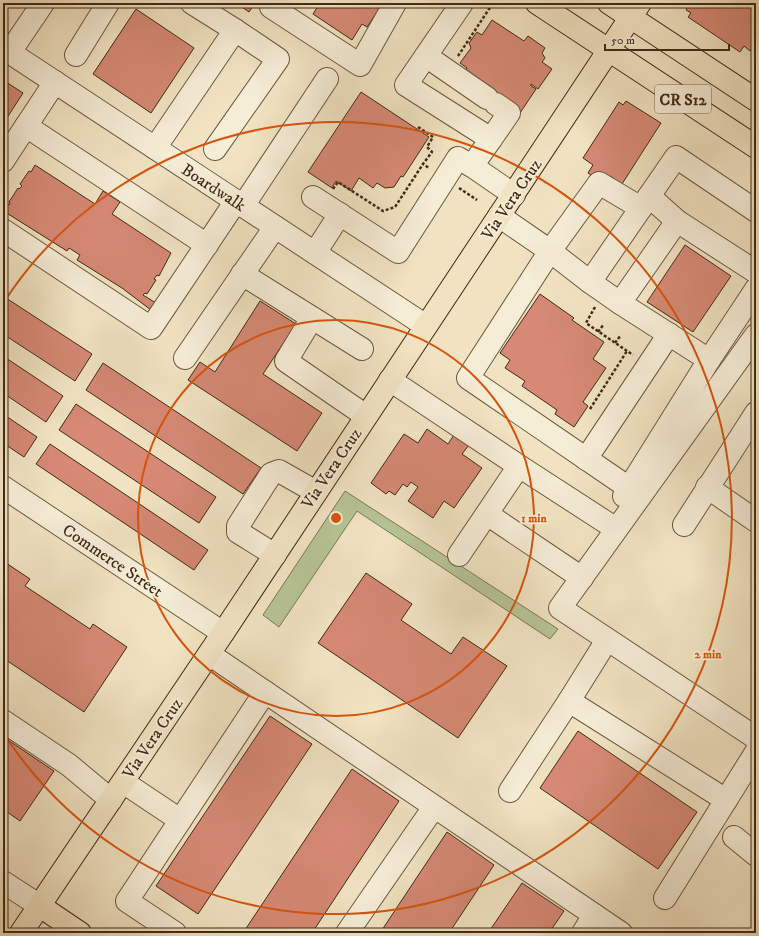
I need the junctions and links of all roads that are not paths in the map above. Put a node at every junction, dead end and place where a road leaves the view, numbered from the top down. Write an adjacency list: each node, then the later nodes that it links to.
1 (43, 3): 11 (street)
2 (108, 3): 13 (street)
3 (192, 3): 10 (street)
4 (274, 3): 5 (street)
5 (395, 3)
6 (462, 3): 14 (street)
7 (538, 3): 12 (main road, CR S12)
8 (609, 3): 9 (main road, CR S12)
9 (636, 10): 12 (main road, Via Vera Cruz); 17 (main road, CR S12)
10 (235, 30): 21 (street); 22 (street)
11 (6, 50): 16 (street, Boardwalk)
12 (610, 51): 20 (main road, CR S12); 26 (main road, Via Vera Cruz)
13 (76, 55)
14 (426, 56): 19 (street); 19 (street)
15 (327, 79): 28 (street)
16 (55, 82): 18 (street); 21 (street, Boardwalk)
17 (756, 100)
18 (26, 126): 23 (street); 35 (street)
19 (491, 139): 24 (street)
20 (756, 147)
21 (155, 148): 28 (street, Boardwalk)
22 (216, 149)
23 (3, 161)
24 (472, 166): 26 (street); 30 (street)
25 (323, 193): 30 (street)
26 (514, 195): 31 (main road, Via Vera Cruz)
27 (645, 202): 29 (street); 32 (street); 36 (street); 40 (street)
28 (240, 204): 33 (street, Boardwalk); 35 (street)
29 (756, 211)
30 (340, 214): 37 (street)
31 (499, 216): 36 (street); 44 (main road, Via Vera Cruz)
32 (677, 221): 38 (street); 42 (street)
33 (275, 226): 37 (street, Boardwalk); 39 (street)
34 (3, 230): 35 (street)
35 (207, 245)
36 (550, 251): 40 (street); 53 (street)
37 (315, 253): 44 (street, Boardwalk)
38 (756, 272)
39 (242, 274): 43 (street); 48 (street)
40 (590, 282): 42 (street)
41 (756, 288): 49 (street)
42 (620, 303): 45 (street)
43 (312, 318): 47 (street); 52 (street)
44 (426, 326): 50 (main road, Via Vera Cruz)
45 (670, 334): 49 (street); 53 (street)
46 (756, 335): 62 (street)
47 (362, 349)
48 (185, 358)
49 (709, 360): 57 (street)
50 (390, 380): 52 (main road, Via Vera Cruz); 54 (street)
51 (756, 413): 56 (street)
52 (366, 416): 58 (main road, Via Vera Cruz)
53 (586, 459): 57 (street)
54 (519, 466): 59 (street); 62 (street)
55 (3, 486): 66 (street, Commerce Street)
56 (707, 487): 60 (street); 61 (street)
57 (629, 488): 62 (street)
58 (316, 492): 63 (main road, Via Vera Cruz); 63 (street)
59 (487, 514): 64 (street); 65 (street)
60 (756, 521)
61 (684, 524)
62 (608, 531): 65 (street)
63 (275, 555): 66 (main road, Via Vera Cruz)
64 (459, 555)
65 (582, 578): 67 (street)
66 (223, 633): 68 (main road, Via Vera Cruz)
67 (607, 640): 70 (street); 72 (street)
68 (208, 654): 69 (street); 74 (main road, Via Vera Cruz)
69 (265, 692): 78 (street); 79 (street)
70 (569, 701): 75 (street); 77 (street)
71 (3, 722): 76 (street)
72 (756, 738)
73 (756, 752): 77 (street)
74 (123, 782): 76 (main road, Via Vera Cruz); 79 (street)
75 (510, 791)
76 (111, 800): 84 (main road, Via Vera Cruz)
77 (726, 800): 83 (street)
78 (434, 807): 85 (street); 89 (street)
79 (180, 820): 88 (street)
80 (734, 837): 81 (street)
81 (756, 855)
82 (3, 882): 84 (street)
83 (665, 898)
84 (40, 906): 86 (main road, Via Vera Cruz); 87 (main road)
85 (594, 915): 90 (street); 91 (street)
86 (21, 933)
87 (80, 933)
88 (175, 933)
89 (347, 933)
90 (582, 933)
91 (621, 933)

